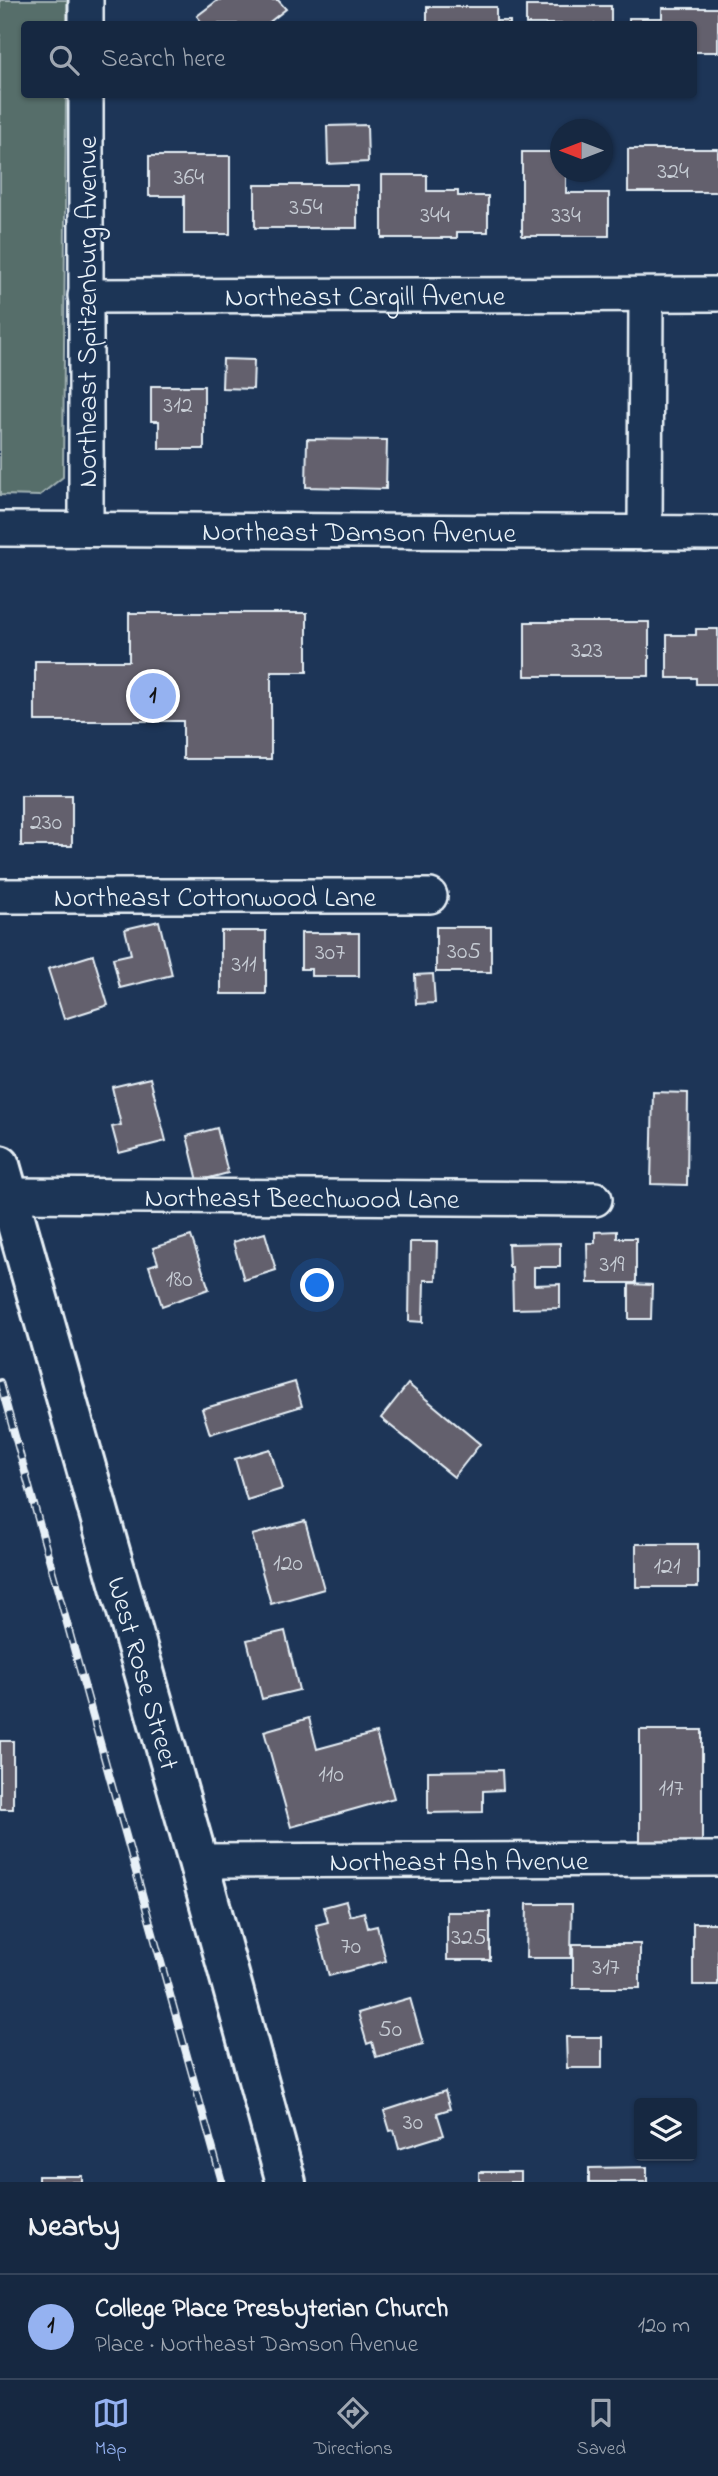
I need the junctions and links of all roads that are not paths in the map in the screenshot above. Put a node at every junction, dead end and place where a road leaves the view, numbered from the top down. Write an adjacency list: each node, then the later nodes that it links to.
1 (86, 0): 2 (street)
2 (86, 21)
3 (86, 98): 6 (street, Northeast Spitzenburg Avenue)
4 (718, 294): 5 (street, Northeast Cargill Avenue)
5 (646, 295): 6 (street, Northeast Cargill Avenue); 9 (street)
6 (85, 296): 8 (street, Northeast Spitzenburg Avenue)
7 (0, 529): 8 (street, Northeast Damson Avenue)
8 (86, 529): 9 (street, Northeast Damson Avenue)
9 (645, 533): 10 (street, Northeast Damson Avenue)
10 (718, 533)
11 (0, 896): 12 (street, Northeast Cottonwood Lane)
12 (430, 896)
13 (4, 1180): 14 (street, Northeast Beechwood Lane); 16 (main road, West Rose Street)
14 (595, 1199)
15 (718, 1859): 16 (street, Northeast Ash Avenue)
16 (198, 1861): 17 (main road, West Rose Street)
17 (286, 2182)

